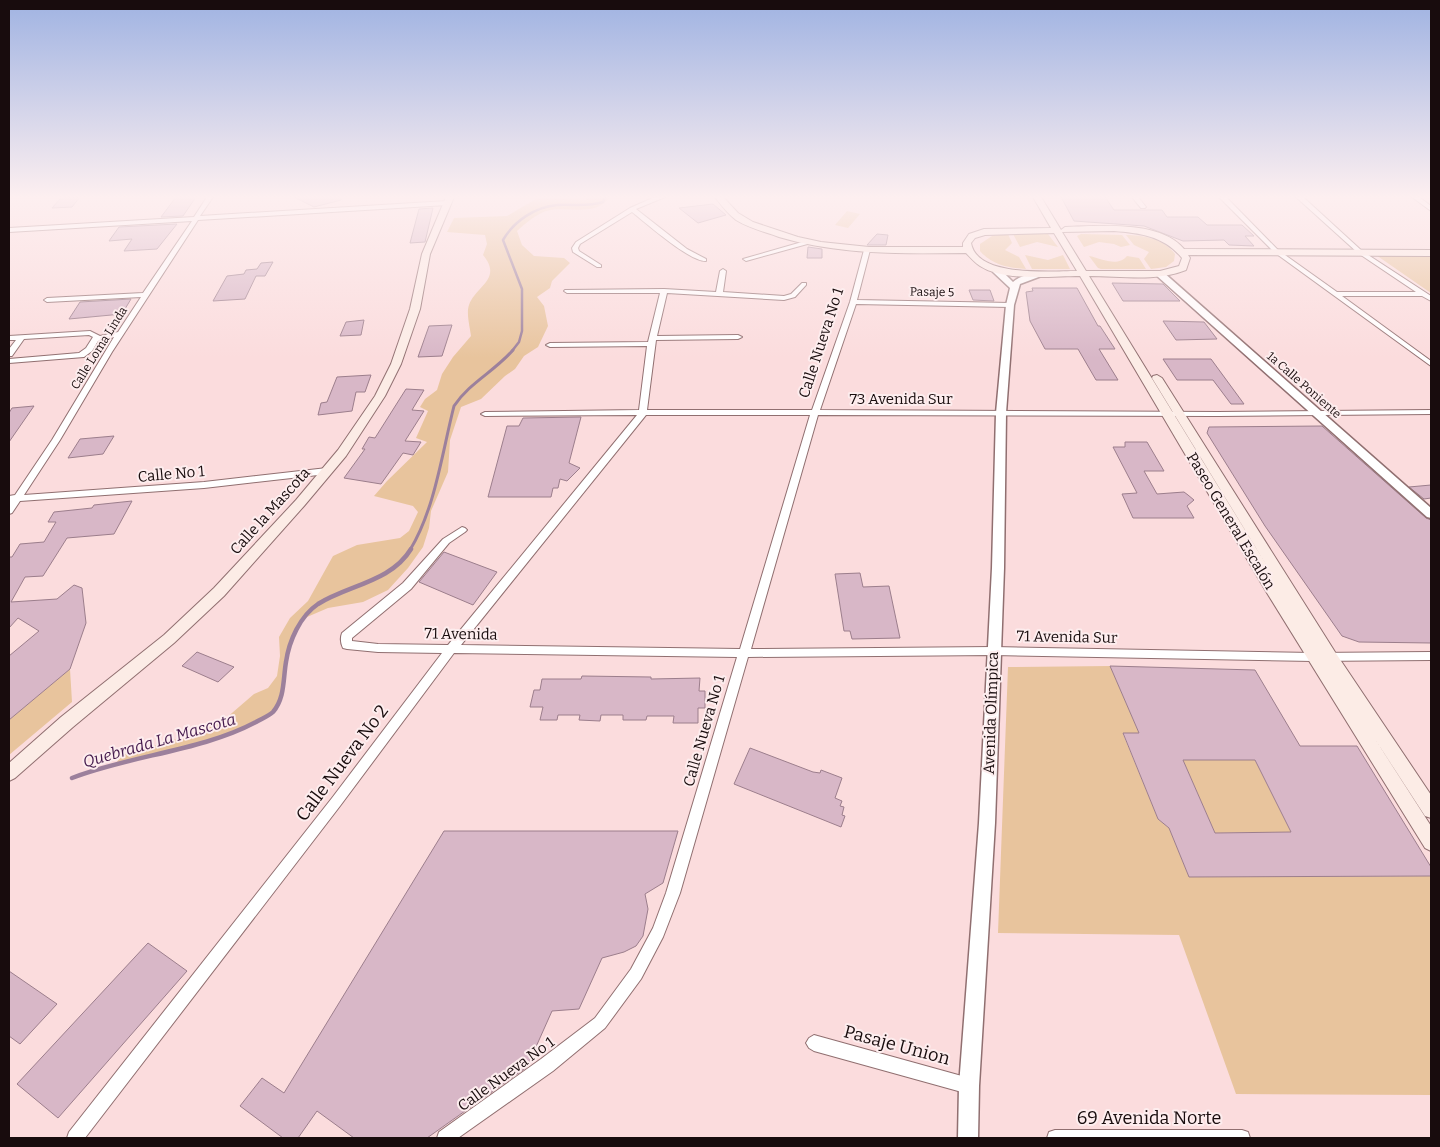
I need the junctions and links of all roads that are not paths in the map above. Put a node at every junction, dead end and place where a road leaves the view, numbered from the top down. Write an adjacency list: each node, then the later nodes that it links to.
1 (867, 250): 31 (street, Calle Nueva No 1)
2 (968, 250): 17 (main road)
3 (175, 251): 25 (street, Calle Loma Linda)
4 (427, 251): 52 (main road, Calle la Mascota)
5 (576, 251): 15 (street)
6 (686, 251): 14 (street)
7 (777, 251): 13 (street)
8 (1073, 251): 19 (main road, Paseo General Escalón)
9 (1276, 251): 10 (main road); 11 (main road); 27 (street)
10 (1183, 252): 20 (main road)
11 (1360, 252): 12 (main road); 28 (street)
12 (1431, 254)
13 (746, 259)
14 (704, 260)
15 (599, 266)
16 (723, 270): 26 (street)
17 (996, 270): 18 (main road); 22 (street)
18 (1046, 274): 19 (main road); 22 (street)
19 (1087, 274): 20 (main road); 51 (main road, Paseo General Escalón)
20 (1160, 274): 49 (street, 1a Calle Poniente)
21 (804, 284): 26 (street)
22 (1013, 287): 32 (street, Avenida Olímpica)
23 (567, 291): 24 (street)
24 (664, 291): 26 (street); 38 (street)
25 (145, 294): 30 (street); 33 (street, Calle Loma Linda)
26 (719, 294)
27 (1335, 294): 28 (street); 44 (street)
28 (1422, 294): 29 (street)
29 (1431, 299)
30 (47, 300)
31 (853, 302): 32 (street, Pasaje 5); 45 (street, Calle Nueva No 1)
32 (1010, 305): 48 (street, Avenida Olímpica)
33 (121, 333): 37 (street); 41 (street, Calle Loma Linda)
34 (738, 337): 38 (street)
35 (9, 338): 36 (street)
36 (21, 338): 37 (street); 42 (street)
37 (96, 339): 40 (street)
38 (651, 341): 39 (street); 47 (street)
39 (550, 345)
40 (89, 348): 41 (street); 43 (street)
41 (108, 352): 53 (street, Calle Loma Linda)
42 (9, 354)
43 (9, 361)
44 (1431, 364)
45 (815, 412): 47 (street, 73 Avenida Sur); 48 (street, 73 Avenida Sur); 59 (street, Calle Nueva No 1)
46 (1431, 412): 49 (street, 73 Avenida Sur)
47 (643, 413): 50 (street, 73 Avenida Sur); 57 (street, Calle Nueva No 2)
48 (1002, 413): 51 (street, 73 Avenida Sur); 58 (street, Avenida Olímpica)
49 (1318, 413): 51 (street, 73 Avenida Sur); 55 (street, 1a Calle Poniente)
50 (485, 414)
51 (1173, 414): 61 (main road, Paseo General Escalón)
52 (327, 471): 53 (street, Calle No 1); 62 (main road, Calle la Mascota)
53 (13, 499): 54 (street, Calle Loma Linda)
54 (9, 512)
55 (1431, 514)
56 (462, 530): 57 (street, 71 Avenida)
57 (451, 649): 59 (street, 71 Avenida); 67 (street, Calle Nueva No 2)
58 (994, 651): 59 (street, 71 Avenida Sur); 61 (street, 71 Avenida Sur); 66 (street, Avenida Olímpica)
59 (743, 653): 68 (street, Calle Nueva No 1)
60 (1431, 656): 61 (street, 71 Avenida Sur)
61 (1322, 657): 63 (main road, Paseo General Escalón); 64 (main road, Paseo General Escalón)
62 (9, 773)
63 (1431, 810)
64 (1431, 842)
65 (814, 1043): 66 (street, Pasaje Union)
66 (969, 1086): 69 (street, Avenida Olímpica)
67 (75, 1138)
68 (445, 1138)
69 (968, 1138)
70 (1055, 1138): 71 (street, 69 Avenida Norte)
71 (1242, 1138)

